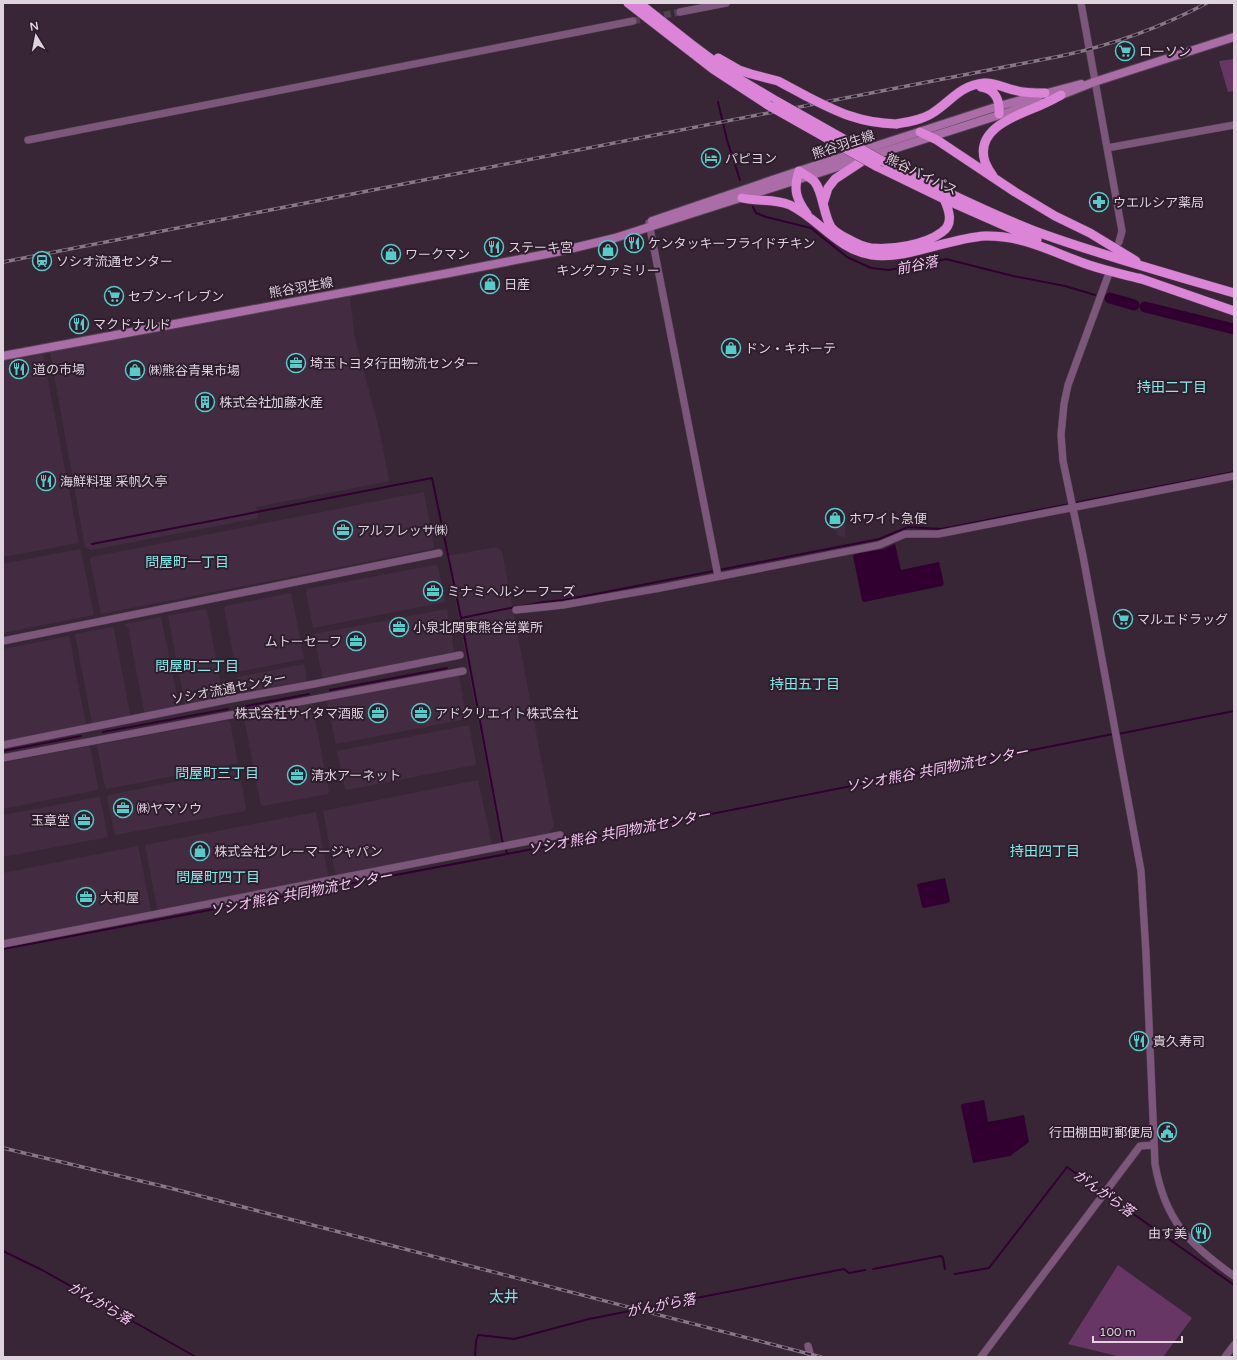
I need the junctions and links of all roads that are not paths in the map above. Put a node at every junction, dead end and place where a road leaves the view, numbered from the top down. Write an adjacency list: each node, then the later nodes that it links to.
1 (628, 3): 24 (highway, 熊谷バイパス, bridge)
2 (640, 3): 8 (highway, 熊谷バイパス)
3 (726, 3): 5 (street)
4 (1081, 3): 9 (street)
5 (680, 12)
6 (634, 21): 17 (street)
7 (1234, 37): 9 (main road, 熊谷羽生線)
8 (691, 44): 10 (highway, bridge); 29 (highway, 熊谷バイパス, bridge)
9 (1094, 82): 11 (main road, 熊谷羽生線); 12 (main road, 熊谷羽生線); 18 (street)
10 (972, 86): 11 (highway); 13 (highway)
11 (1045, 93): 13 (main road, 熊谷羽生線)
12 (1061, 95): 13 (main road, 熊谷羽生線); 22 (highway)
13 (999, 110): 15 (main road, 熊谷羽生線); 16 (main road, 熊谷羽生線)
14 (1234, 125): 18 (street)
15 (920, 132): 16 (highway); 20 (main road, 熊谷羽生線)
16 (930, 137): 19 (main road, 熊谷羽生線); 22 (highway)
17 (28, 140)
18 (1107, 148): 28 (street)
19 (870, 156): 21 (main road, 熊谷羽生線); 25 (highway)
20 (797, 175): 21 (highway); 23 (main road, 熊谷羽生線); 26 (highway); 27 (main road, 熊谷羽生線)
21 (807, 176): 25 (highway)
22 (993, 176): 29 (highway)
23 (742, 198): 26 (highway); 27 (main road, 熊谷羽生線)
24 (944, 199): 25 (highway); 31 (highway, 熊谷バイパス)
25 (823, 205)
26 (809, 216): 31 (highway)
27 (650, 225): 34 (main road, 熊谷羽生線); 38 (street)
28 (1119, 242)
29 (1152, 269): 32 (highway, 熊谷バイパス)
30 (1108, 276): 36 (street)
31 (1145, 280): 33 (highway, 熊谷バイパス)
32 (1234, 293)
33 (1234, 311)
34 (3, 356)
35 (1234, 476): 36 (street)
36 (1071, 504): 38 (street); 47 (street)
37 (439, 553): 40 (street)
38 (718, 576): 39 (street)
39 (516, 610)
40 (3, 641)
41 (460, 655): 43 (street, ソシオ流通センター)
42 (462, 671): 44 (street)
43 (3, 745)
44 (3, 758)
45 (560, 835): 46 (street)
46 (3, 944)
47 (1154, 1149): 48 (street); 52 (street)
48 (1234, 1276)
49 (1234, 1345): 53 (street)
50 (808, 1346): 51 (street)
51 (811, 1357)
52 (981, 1357)
53 (1225, 1357)

